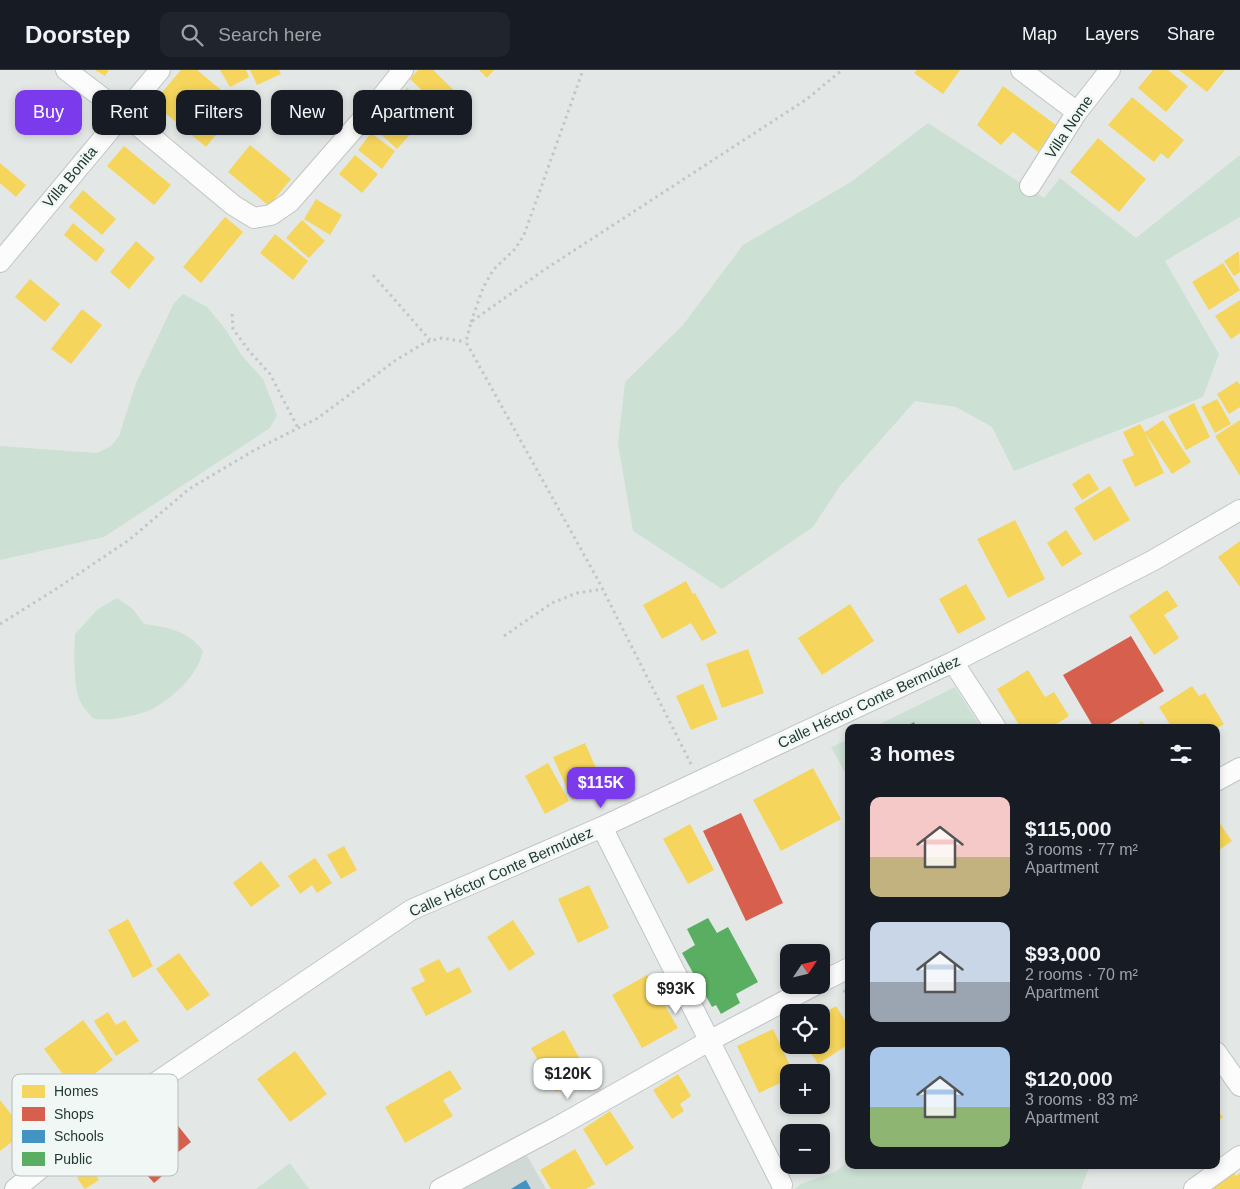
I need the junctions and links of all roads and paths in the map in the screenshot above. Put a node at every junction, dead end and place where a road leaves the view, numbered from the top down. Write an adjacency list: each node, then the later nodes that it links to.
1 (66, 70): 8 (street)
2 (160, 70): 9 (street, Villa Bonita)
3 (402, 70): 12 (street)
4 (582, 70): 17 (path)
5 (842, 70): 17 (path)
6 (1021, 70): 10 (street)
7 (1110, 70): 10 (street, Villa Nome)
8 (92, 90)
9 (144, 90)
10 (1077, 112): 13 (street, Villa Nome)
11 (106, 135): 14 (street, Villa Bonita)
12 (149, 135)
13 (1030, 186)
14 (0, 262)
15 (373, 275): 18 (path)
16 (232, 314): 20 (path)
17 (471, 322): 19 (path)
18 (431, 340): 19 (path); 20 (path)
19 (466, 342): 22 (path)
20 (298, 428): 23 (path)
21 (1240, 510): 25 (street, Calle Héctor Conte Bermúdez)
22 (603, 589): 24 (path); 29 (path)
23 (0, 624)
24 (504, 636)
25 (954, 662): 26 (street); 29 (street, Calle Héctor Conte Bermúdez)
26 (993, 724)
27 (1240, 768): 28 (street)
28 (1220, 779)
29 (699, 782): 30 (street, Calle Héctor Conte Bermúdez)
30 (602, 828): 34 (street); 36 (street, Calle Héctor Conte Bermúdez)
31 (845, 970): 32 (street)
32 (830, 978)
33 (798, 994): 34 (street)
34 (709, 1041): 40 (street); 42 (street)
35 (1220, 1058): 37 (street)
36 (169, 1074)
37 (1240, 1086)
38 (1240, 1156): 43 (street)
39 (31, 1176): 41 (street, Calle Héctor Conte Bermúdez)
40 (782, 1185)
41 (15, 1189)
42 (440, 1189)
43 (1194, 1189)

